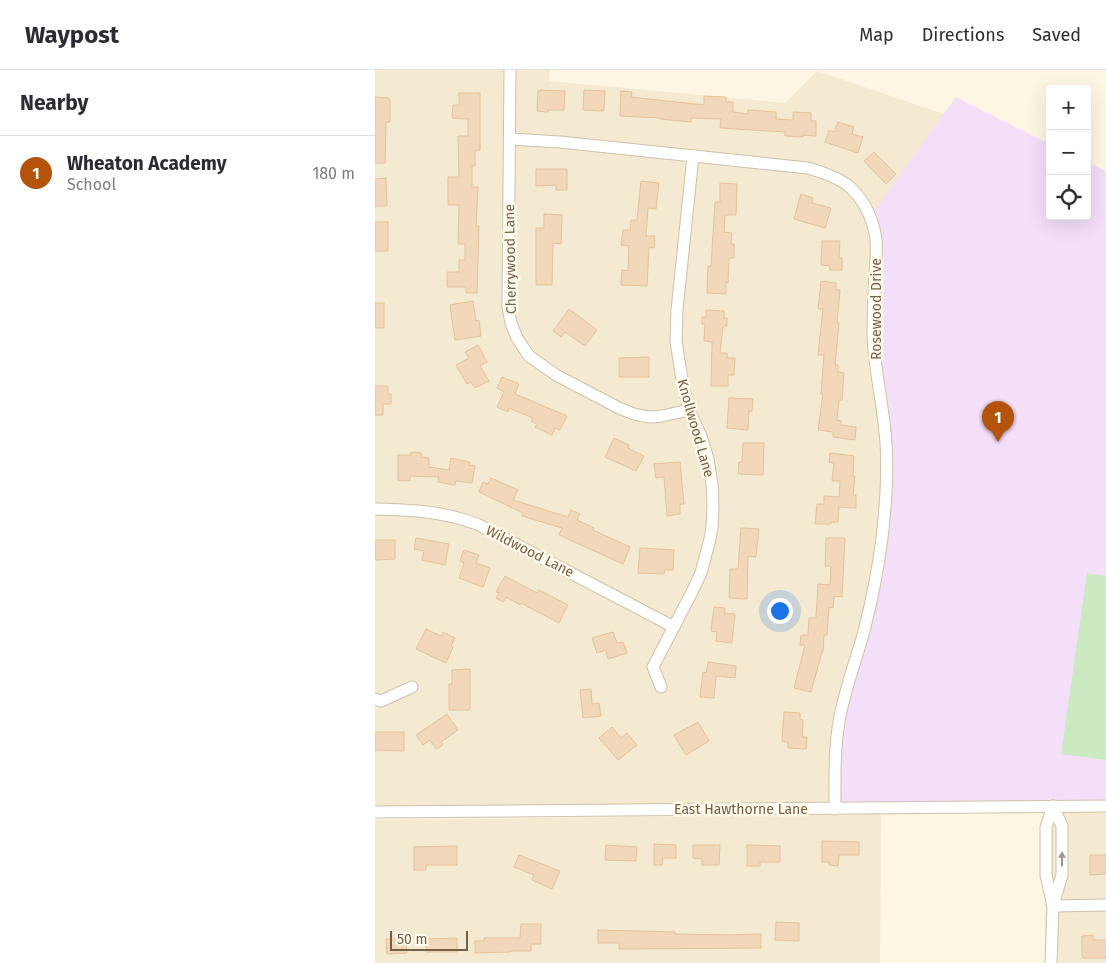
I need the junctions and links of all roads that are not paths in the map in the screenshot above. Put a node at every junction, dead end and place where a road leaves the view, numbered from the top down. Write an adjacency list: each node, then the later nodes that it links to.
1 (511, 70): 2 (street, Cherrywood Lane)
2 (510, 139): 3 (street, Rosewood Drive); 4 (street, Cherrywood Lane)
3 (693, 156): 4 (street, Knollwood Lane); 12 (street, Rosewood Drive)
4 (689, 410): 6 (street, Knollwood Lane)
5 (375, 509): 6 (street, Wildwood Lane)
6 (674, 627): 8 (street, Knollwood Lane)
7 (412, 687): 9 (street)
8 (661, 687)
9 (375, 700)
10 (1053, 806): 11 (street, East Hawthorne Lane); 12 (street, East Hawthorne Lane); 15 (street)
11 (1106, 806)
12 (835, 809): 13 (street, East Hawthorne Lane)
13 (375, 812)
14 (1106, 905): 15 (street)
15 (1053, 906): 16 (street)
16 (1051, 963)

